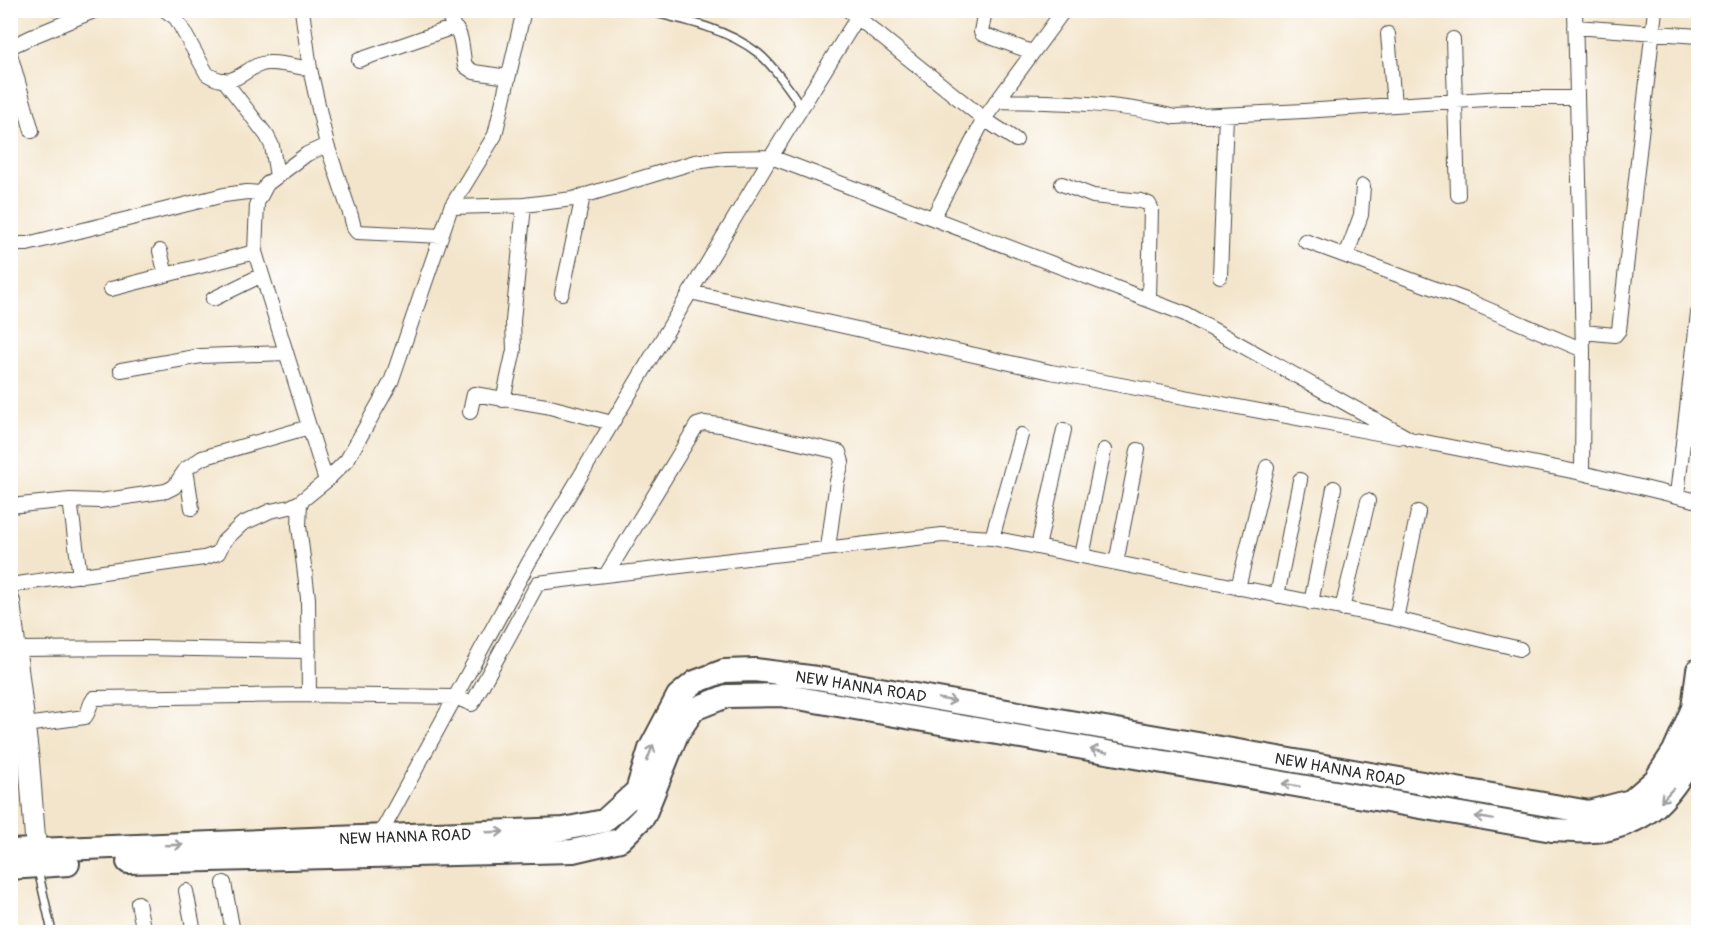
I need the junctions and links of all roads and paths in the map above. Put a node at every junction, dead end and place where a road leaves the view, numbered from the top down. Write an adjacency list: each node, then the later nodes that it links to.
1 (96, 10): 19 (street)
2 (165, 10): 25 (street)
3 (302, 10): 23 (street)
4 (446, 10): 13 (street)
5 (524, 10): 24 (street)
6 (642, 10): 30 (lane)
7 (871, 10): 12 (street)
8 (986, 10): 20 (street)
9 (1064, 10): 20 (street)
10 (1575, 10): 14 (street)
11 (1655, 10): 15 (street)
12 (856, 17): 30 (street); 32 (street)
13 (454, 27): 22 (street); 24 (street)
14 (1575, 27): 15 (street); 26 (street)
15 (1652, 32): 17 (street); 61 (street)
16 (1388, 34): 29 (street)
17 (1698, 36)
18 (1453, 39): 28 (street)
19 (10, 47)
20 (1032, 52): 27 (street)
21 (10, 54): 33 (street)
22 (358, 60)
23 (310, 69): 25 (street); 35 (street)
24 (508, 77): 44 (street)
25 (224, 80): 37 (street)
26 (1577, 98): 28 (street); 61 (street)
27 (996, 100): 31 (street); 32 (street)
28 (1455, 101): 29 (street); 41 (street)
29 (1394, 105): 31 (street)
30 (801, 107): 36 (street)
31 (1226, 115): 54 (street)
32 (984, 119): 34 (street); 45 (street)
33 (32, 131)
34 (1016, 140)
35 (327, 145): 37 (street); 46 (street)
36 (771, 157): 42 (street); 45 (street); 57 (street)
37 (276, 176): 40 (street)
38 (1062, 184): 59 (street)
39 (1363, 186): 51 (street)
40 (262, 193): 47 (street); 50 (street)
41 (1458, 195)
42 (583, 196): 43 (street); 56 (street)
43 (524, 205): 44 (street); 65 (street)
44 (451, 207): 46 (street)
45 (933, 218): 59 (street)
46 (441, 236): 78 (street)
47 (10, 241)
48 (1305, 241): 51 (street)
49 (160, 251): 52 (street)
50 (255, 252): 52 (street); 53 (street)
51 (1346, 256): 62 (street)
52 (166, 275): 55 (street)
53 (262, 275): 58 (street); 63 (street)
54 (1220, 276)
55 (111, 289)
56 (562, 292)
57 (690, 292): 67 (street); 71 (street)
58 (213, 299)
59 (1149, 300): 71 (street)
60 (1698, 313): 80 (street)
61 (1583, 332): 62 (street)
62 (1583, 350): 76 (street)
63 (286, 353): 64 (street); 68 (street)
64 (121, 370)
65 (503, 400): 66 (street); 67 (street)
66 (470, 412)
67 (612, 423): 107 (street)
68 (309, 427): 75 (street); 78 (street)
69 (1064, 430): 89 (street)
70 (1021, 435): 88 (street)
71 (1410, 439): 76 (street)
72 (1104, 450): 91 (street)
73 (1138, 450): 92 (street)
74 (1267, 467): 96 (street)
75 (186, 468): 81 (street); 86 (street)
76 (1582, 472): 80 (street)
77 (1300, 480): 97 (street)
78 (326, 481): 84 (street)
79 (1334, 488): 99 (street)
80 (1677, 495): 83 (street)
81 (70, 500): 85 (street); 94 (street)
82 (1368, 501): 100 (street)
83 (1698, 501)
84 (300, 502): 94 (street); 104 (street)
85 (10, 506)
86 (192, 508)
87 (1418, 512): 101 (street)
88 (992, 538): 89 (street); 90 (street)
89 (1038, 547): 91 (street)
90 (828, 548): 93 (street); 93 (street)
91 (1082, 556): 92 (street)
92 (1116, 563): 96 (street)
93 (606, 575): 107 (street)
94 (80, 576): 95 (street)
95 (10, 585)
96 (1238, 588): 97 (street)
97 (1278, 596): 99 (street)
98 (10, 602): 102 (street)
99 (1311, 603): 100 (street)
100 (1342, 609): 101 (street)
101 (1396, 619): 103 (street)
102 (16, 649): 104 (street); 108 (street)
103 (1520, 649)
104 (309, 651): 106 (street)
105 (1698, 670): 110 (main road, NEW HANNA ROAD, one-way to 105)
106 (309, 695): 107 (street); 108 (street)
107 (455, 697): 110 (street)
108 (25, 725): 112 (street)
109 (1698, 747): 110 (main road, NEW HANNA ROAD, one-way to 110)
110 (374, 846): 112 (main road, NEW HANNA ROAD)
111 (10, 851): 112 (main road, NEW HANNA ROAD)
112 (37, 858): 113 (main road, NEW HANNA ROAD); 117 (lane)
113 (10, 868)
114 (224, 883): 120 (street)
115 (186, 891): 119 (street)
116 (138, 903): 118 (street)
117 (52, 933)
118 (144, 933)
119 (194, 933)
120 (233, 933)

